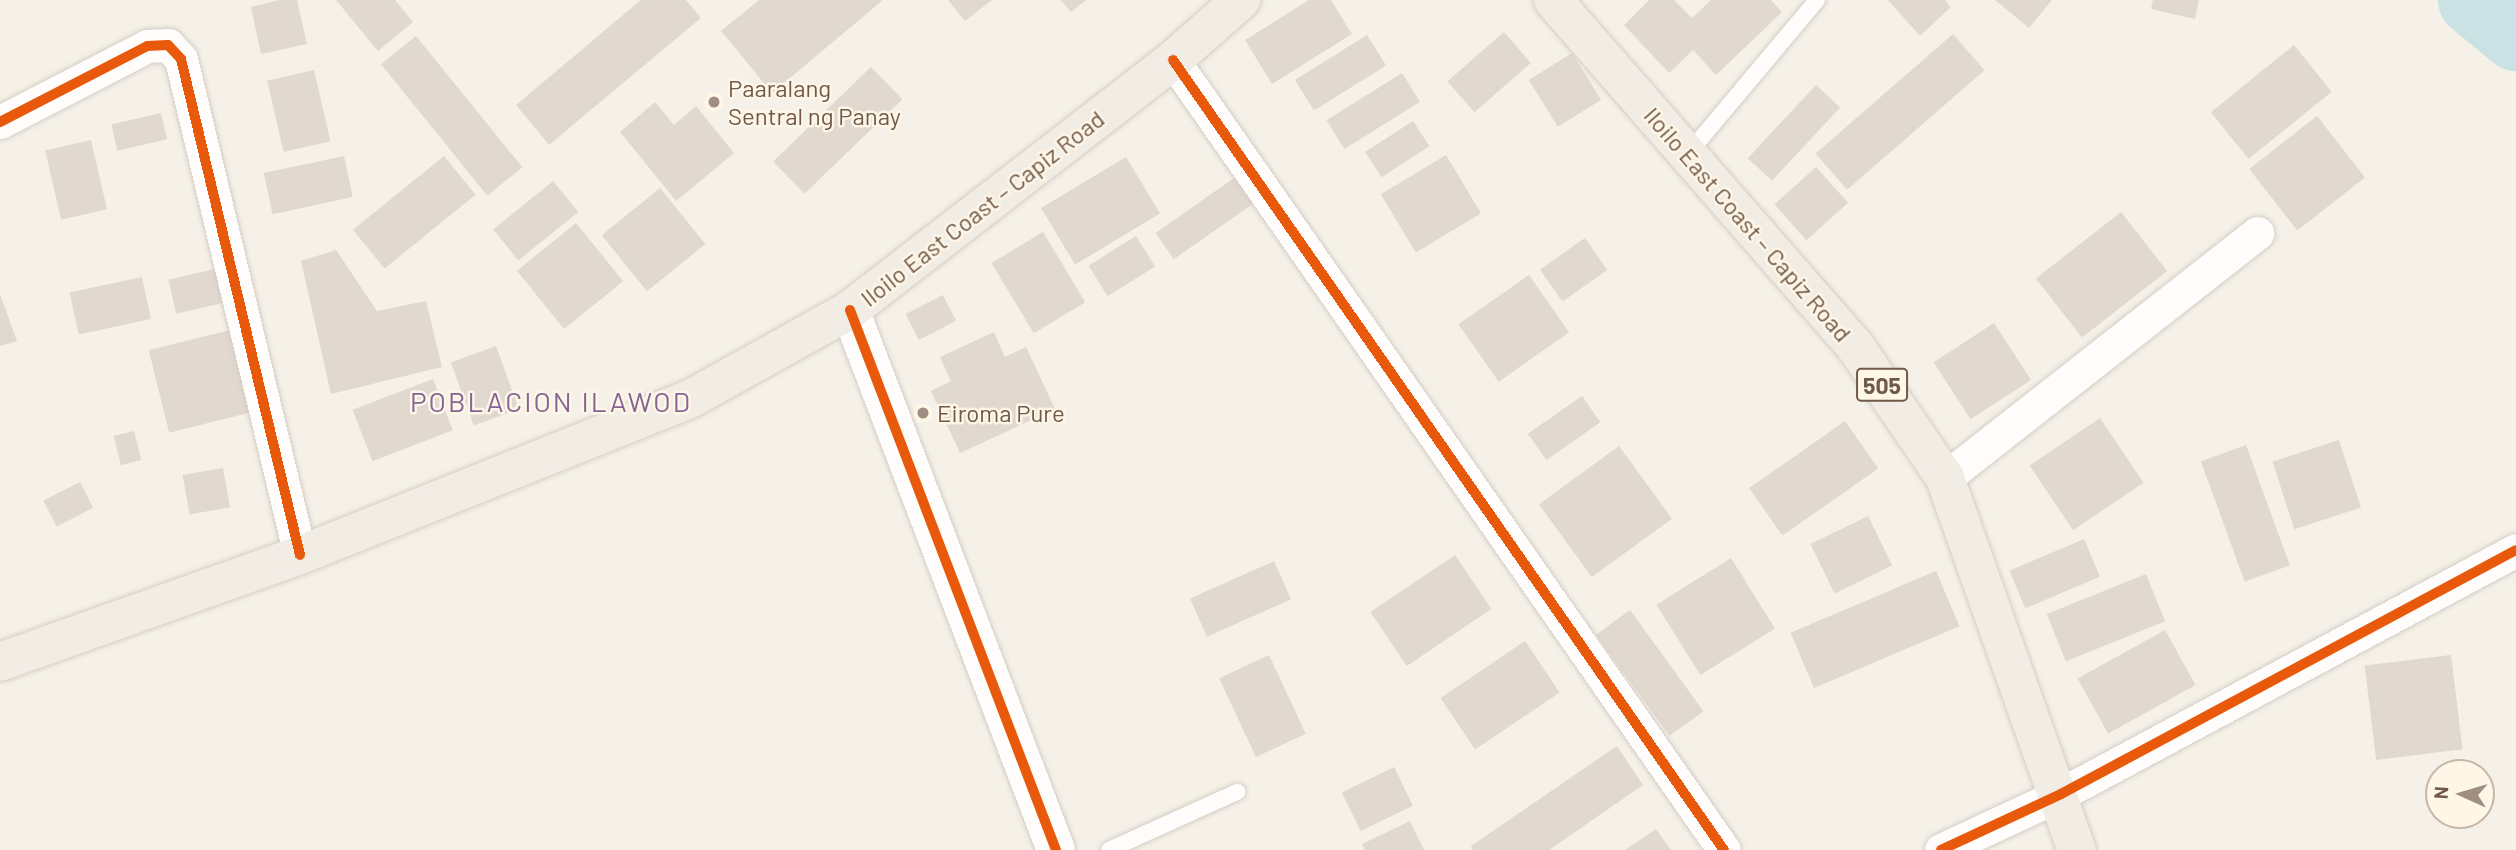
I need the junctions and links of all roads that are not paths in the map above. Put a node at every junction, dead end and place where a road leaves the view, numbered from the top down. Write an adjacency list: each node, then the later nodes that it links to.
1 (1241, 0): 4 (main road, Iloilo East Coast – Capiz Road)
2 (1553, 0): 6 (main road, Iloilo East Coast – Capiz Road / 505)
3 (1817, 0): 6 (lane)
4 (1173, 60): 8 (main road, Iloilo East Coast – Capiz Road); 17 (street)
5 (0, 122): 11 (street)
6 (1687, 155): 9 (main road, Iloilo East Coast – Capiz Road / 505)
7 (2258, 233): 9 (street)
8 (850, 310): 11 (main road, Iloilo East Coast – Capiz Road); 15 (street)
9 (1945, 478): 14 (main road, Iloilo East Coast – Capiz Road / 505)
10 (2516, 551): 14 (street)
11 (300, 555): 12 (main road, Iloilo East Coast – Capiz Road)
12 (0, 662)
13 (1237, 792): 16 (lane)
14 (2061, 794): 18 (street); 19 (main road, Iloilo East Coast – Capiz Road / 505)
15 (1056, 850)
16 (1110, 850)
17 (1724, 850)
18 (1941, 850)
19 (2077, 850)

